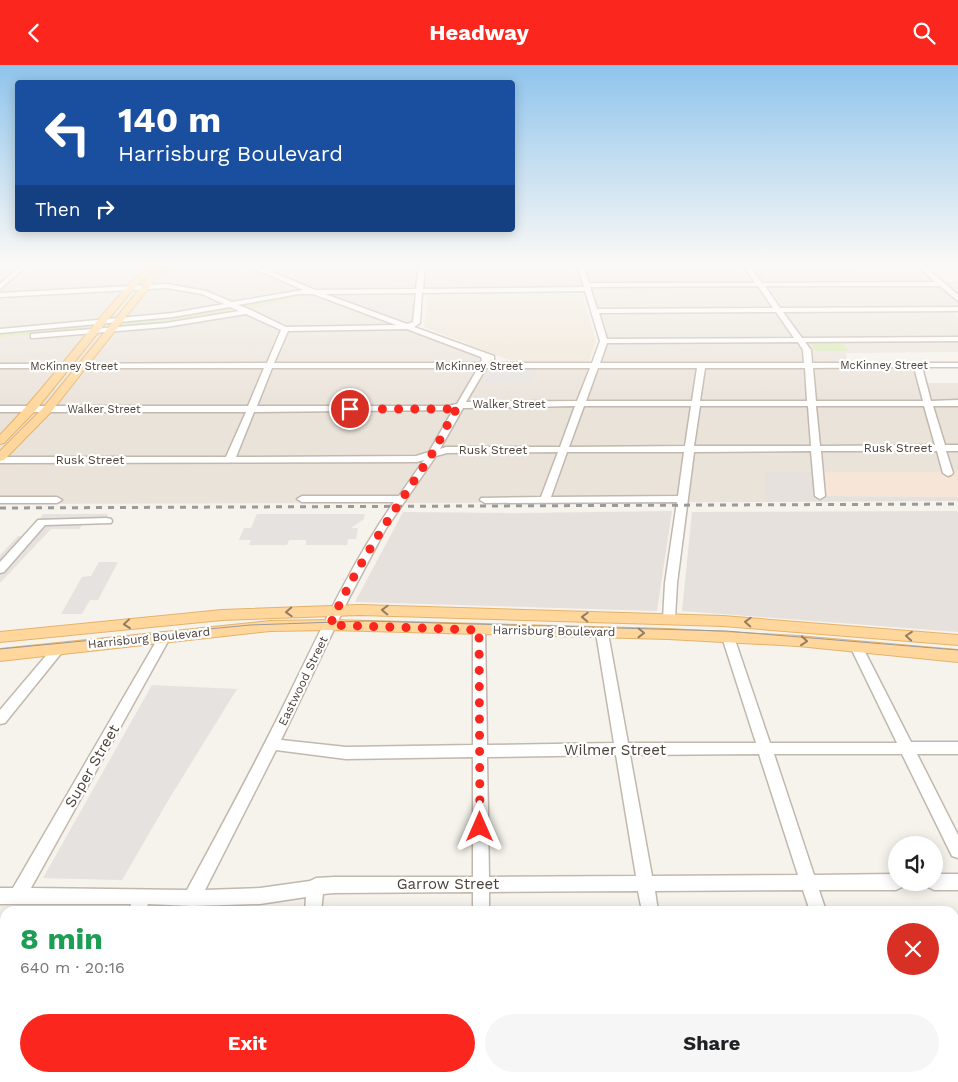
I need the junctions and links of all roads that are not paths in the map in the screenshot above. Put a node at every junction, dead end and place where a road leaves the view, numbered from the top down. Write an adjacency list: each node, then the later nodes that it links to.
1 (110, 312): 11 (main road)
2 (124, 312): 10 (main road)
3 (189, 312): 10 (street)
4 (238, 312): 14 (street)
5 (261, 312): 13 (street)
6 (368, 312): 12 (street)
7 (417, 312): 12 (street)
8 (594, 312): 20 (street)
9 (780, 312): 19 (street)
10 (118, 320): 11 (street); 14 (main road)
11 (102, 322): 15 (street); 16 (main road)
12 (407, 327): 13 (street); 21 (street)
13 (285, 329): 30 (street)
14 (111, 330): 16 (street); 29 (main road)
15 (0, 331)
16 (95, 331): 17 (street); 28 (main road)
17 (0, 339)
18 (958, 339): 19 (street)
19 (800, 340): 20 (street); 24 (street)
20 (604, 341): 22 (street)
21 (484, 361): 22 (street, McKinney Street); 30 (street, McKinney Street); 36 (street, Eastwood Street)
22 (593, 365): 23 (street, McKinney Street); 34 (street)
23 (702, 365): 24 (street, McKinney Street); 35 (street)
24 (809, 365): 25 (street, McKinney Street); 31 (street)
25 (917, 365): 26 (street, McKinney Street); 32 (street)
26 (958, 365)
27 (0, 366): 28 (street, McKinney Street)
28 (66, 366): 29 (street, McKinney Street); 38 (main road)
29 (81, 366): 30 (street, McKinney Street); 40 (main road)
30 (269, 366): 39 (street)
31 (811, 403): 32 (street, Walker Street); 35 (street, Walker Street); 44 (street)
32 (928, 403): 33 (street, Walker Street); 42 (street)
33 (958, 403)
34 (579, 404): 35 (street, Walker Street); 36 (street, Walker Street); 45 (street)
35 (695, 404): 46 (street)
36 (458, 407): 39 (street, Walker Street); 47 (street, Eastwood Street)
37 (0, 409): 38 (street, Walker Street)
38 (31, 409): 40 (street, Walker Street); 41 (main road)
39 (252, 409): 40 (street, Walker Street); 49 (street)
40 (47, 410): 48 (main road)
41 (0, 441)
42 (941, 447): 43 (street, Rusk Street); 44 (street, Rusk Street); 50 (street)
43 (958, 447)
44 (816, 448): 46 (street, Rusk Street); 51 (street)
45 (563, 449): 46 (street, Rusk Street); 47 (street, Rusk Street); 58 (street)
46 (690, 449): 54 (street)
47 (432, 455): 49 (street, Rusk Street); 53 (street, Eastwood Street)
48 (0, 459): 49 (street, Rusk Street)
49 (230, 459)
50 (948, 473)
51 (820, 495)
52 (302, 499): 53 (street)
53 (401, 499): 61 (street, Eastwood Street)
54 (683, 499): 58 (street); 62 (street)
55 (0, 500): 56 (street)
56 (57, 500)
57 (485, 500): 58 (street)
58 (545, 500)
59 (107, 521): 60 (street)
60 (0, 569)
61 (338, 610): 62 (main road, Harrisburg Boulevard, one-way to 61); 63 (street, Eastwood Street); 67 (main road, Harrisburg Boulevard, one-way to 67)
62 (669, 619): 69 (main road, Harrisburg Boulevard, one-way to 62)
63 (330, 625): 64 (main road, Harrisburg Boulevard); 66 (main road, Harrisburg Boulevard); 75 (street, Eastwood Street)
64 (479, 630): 65 (main road, Harrisburg Boulevard); 80 (street)
65 (602, 633): 68 (main road, Harrisburg Boulevard, one-way to 68); 78 (street)
66 (165, 636): 71 (main road, Harrisburg Boulevard); 89 (street, Super Street)
67 (0, 637)
68 (728, 637): 70 (main road, Harrisburg Boulevard, one-way to 70); 79 (street)
69 (958, 641)
70 (856, 646): 73 (main road, Harrisburg Boulevard); 76 (street)
71 (59, 648): 72 (main road, Harrisburg Boulevard); 74 (street)
72 (0, 655)
73 (958, 656)
74 (0, 719)
75 (272, 744): 80 (street, Wilmer Street); 91 (street, Eastwood Street)
76 (907, 748): 77 (street, Wilmer Street); 79 (street, Wilmer Street); 81 (street)
77 (958, 748)
78 (622, 749): 79 (street, Wilmer Street); 80 (street, Wilmer Street); 87 (street)
79 (764, 750): 86 (street)
80 (480, 751): 85 (street)
81 (958, 851)
82 (958, 881): 84 (street)
83 (888, 882): 86 (street, Garrow Street)
84 (943, 882)
85 (481, 883): 87 (street, Garrow Street); 88 (street, Garrow Street); 94 (street)
86 (808, 883): 87 (street, Garrow Street); 96 (street)
87 (645, 884): 95 (street)
88 (316, 886): 91 (street, Garrow Street); 93 (street)
89 (18, 895): 90 (street, Garrow Street); 92 (street, Garrow Street)
90 (0, 896)
91 (192, 898): 92 (street, Garrow Street)
92 (139, 903)
93 (314, 906)
94 (481, 906)
95 (649, 906)
96 (816, 906)

